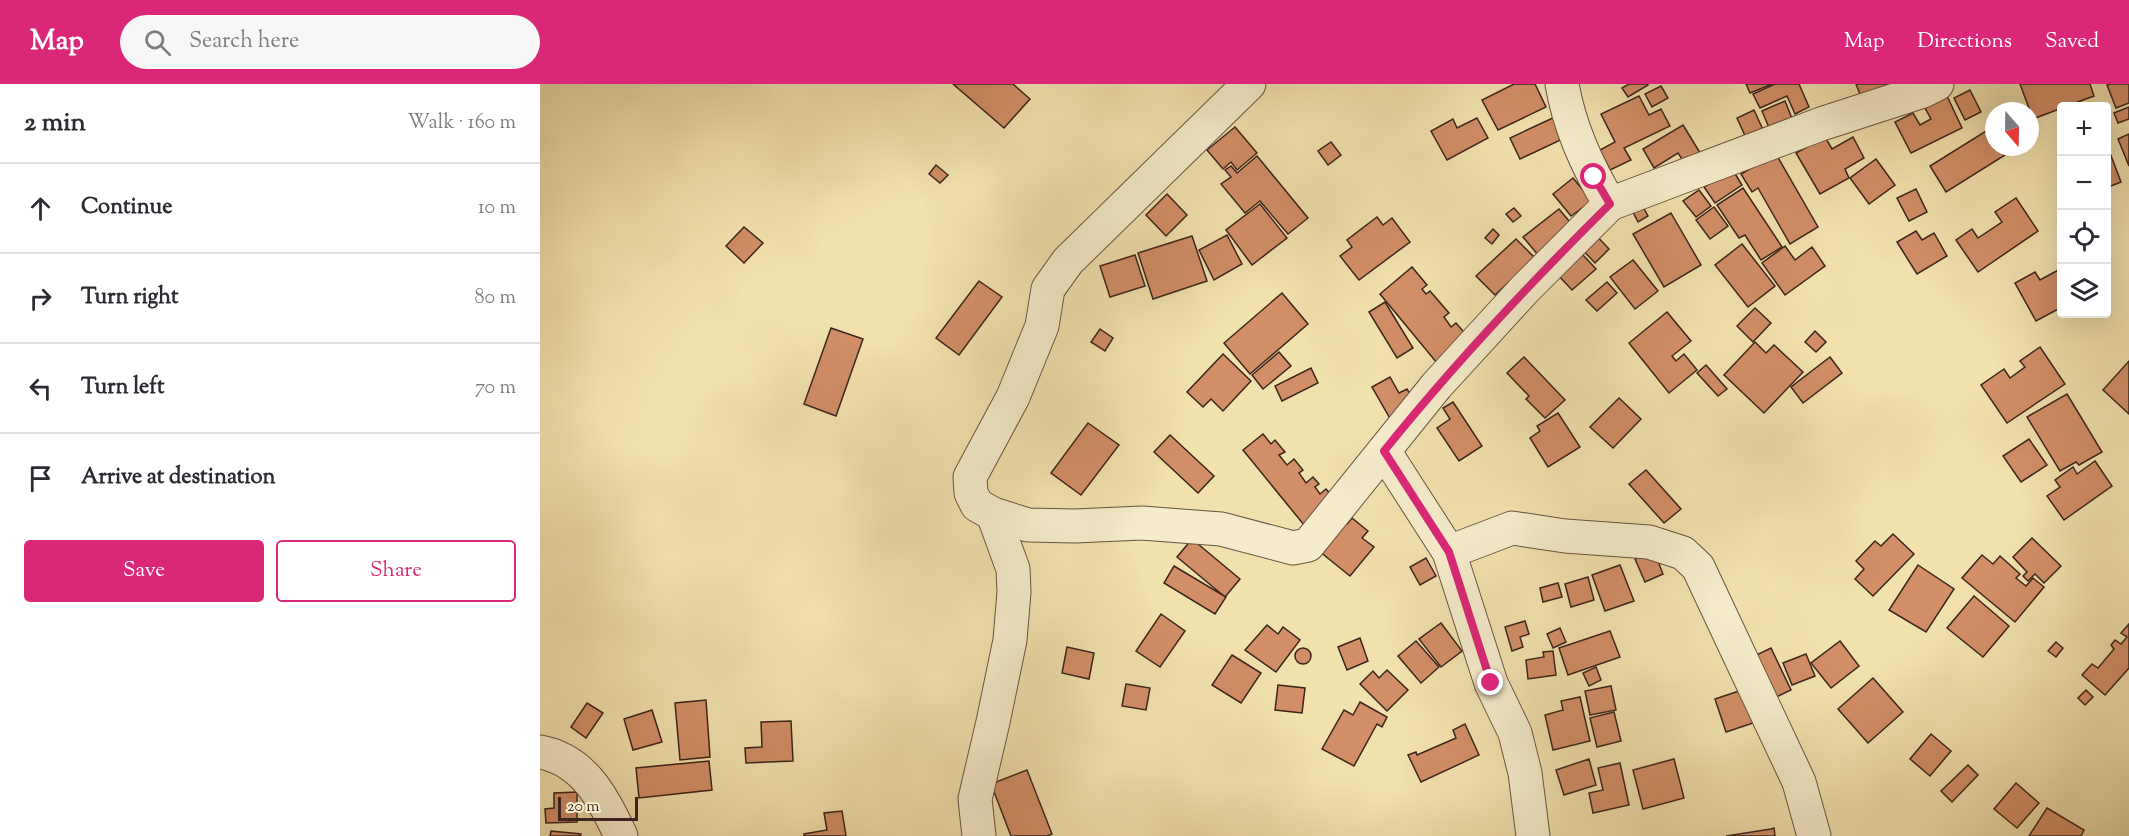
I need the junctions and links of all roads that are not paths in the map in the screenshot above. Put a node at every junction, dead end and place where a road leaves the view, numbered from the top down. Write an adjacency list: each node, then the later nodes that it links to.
1 (1249, 84): 6 (street)
2 (1562, 84): 4 (street)
3 (1937, 84): 4 (street)
4 (1610, 204): 5 (street)
5 (1384, 451): 6 (street); 7 (street)
6 (993, 514): 10 (street)
7 (1449, 552): 11 (street); 12 (street)
8 (540, 752): 9 (street)
9 (621, 836)
10 (979, 836)
11 (1533, 836)
12 (1814, 836)

